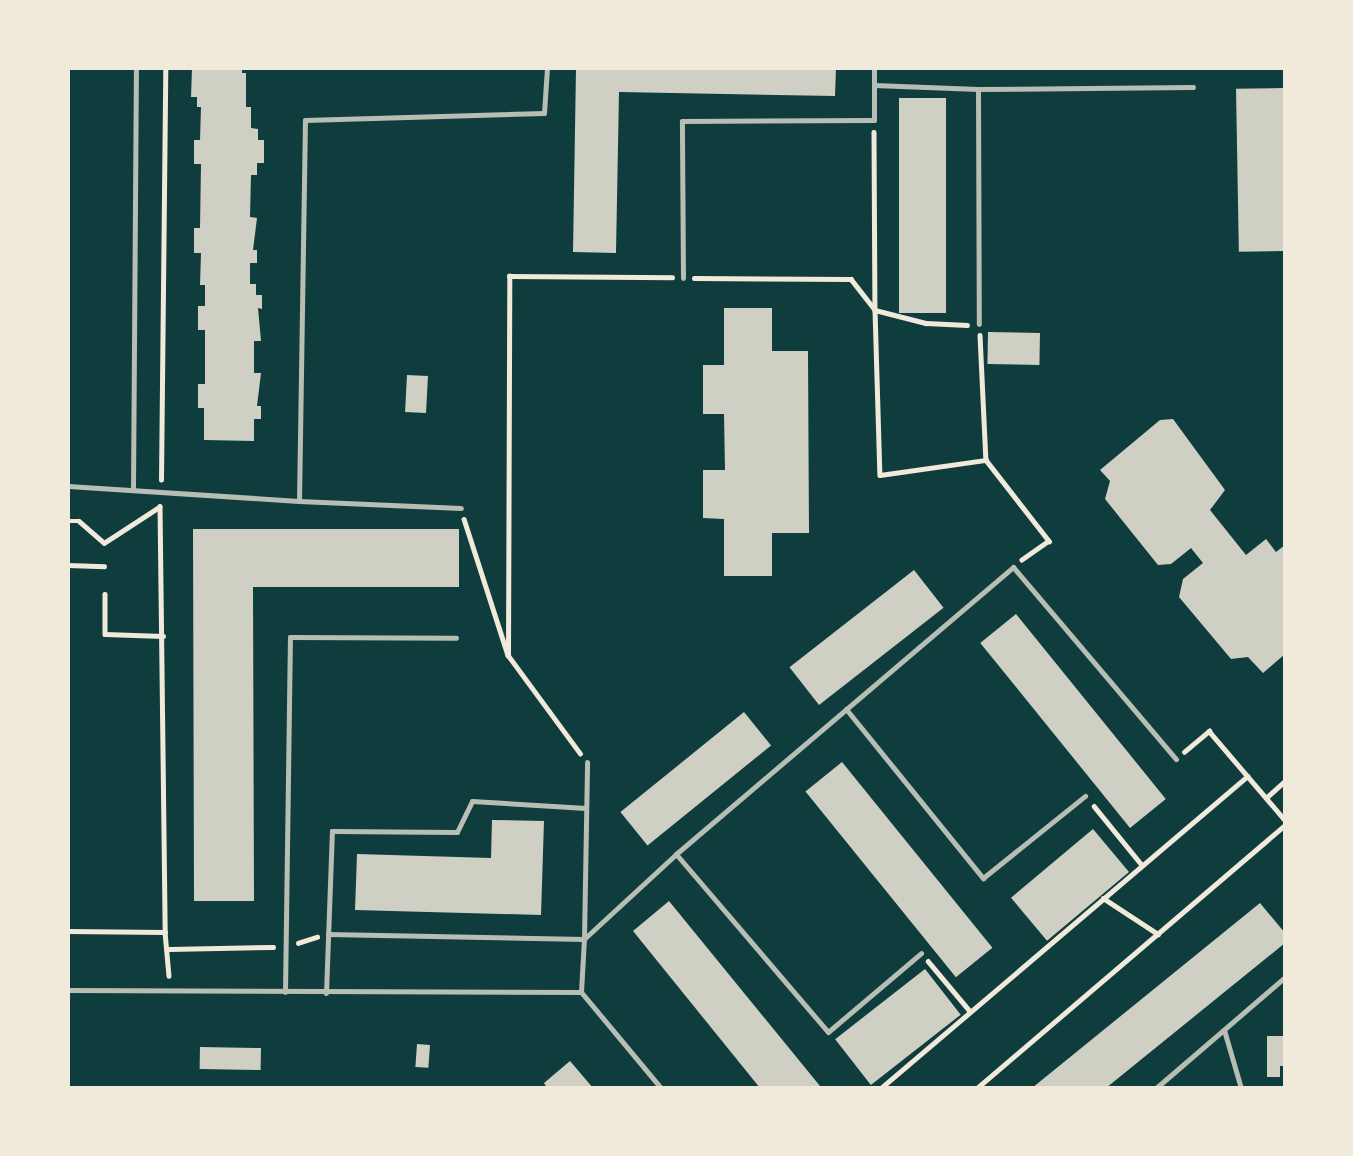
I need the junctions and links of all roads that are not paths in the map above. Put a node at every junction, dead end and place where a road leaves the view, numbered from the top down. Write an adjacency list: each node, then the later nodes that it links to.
1 (136, 68): 10 (lane)
2 (547, 68): 11 (lane)
3 (874, 68): 4 (lane)
4 (874, 85): 6 (lane); 7 (lane)
5 (1193, 87): 6 (lane)
6 (978, 89): 8 (lane)
7 (682, 278)
8 (979, 324)
9 (68, 486): 10 (lane)
10 (133, 489): 11 (lane)
11 (299, 501): 12 (lane)
12 (461, 508)
13 (456, 638): 25 (lane)
14 (846, 709): 15 (lane); 17 (lane); 19 (lane)
15 (1176, 759)
16 (587, 762): 18 (lane)
17 (1085, 796)
18 (586, 808): 20 (lane); 21 (lane)
19 (676, 853): 21 (lane); 22 (lane)
20 (328, 934): 21 (lane); 27 (lane)
21 (584, 939): 26 (lane)
22 (921, 953)
23 (1285, 976): 28 (lane)
24 (68, 990): 25 (lane)
25 (285, 992): 27 (lane)
26 (581, 992): 27 (lane); 29 (lane)
27 (326, 993)
28 (1224, 1030): 30 (lane); 31 (lane)
29 (661, 1088)
30 (1156, 1088)
31 (1241, 1088)

